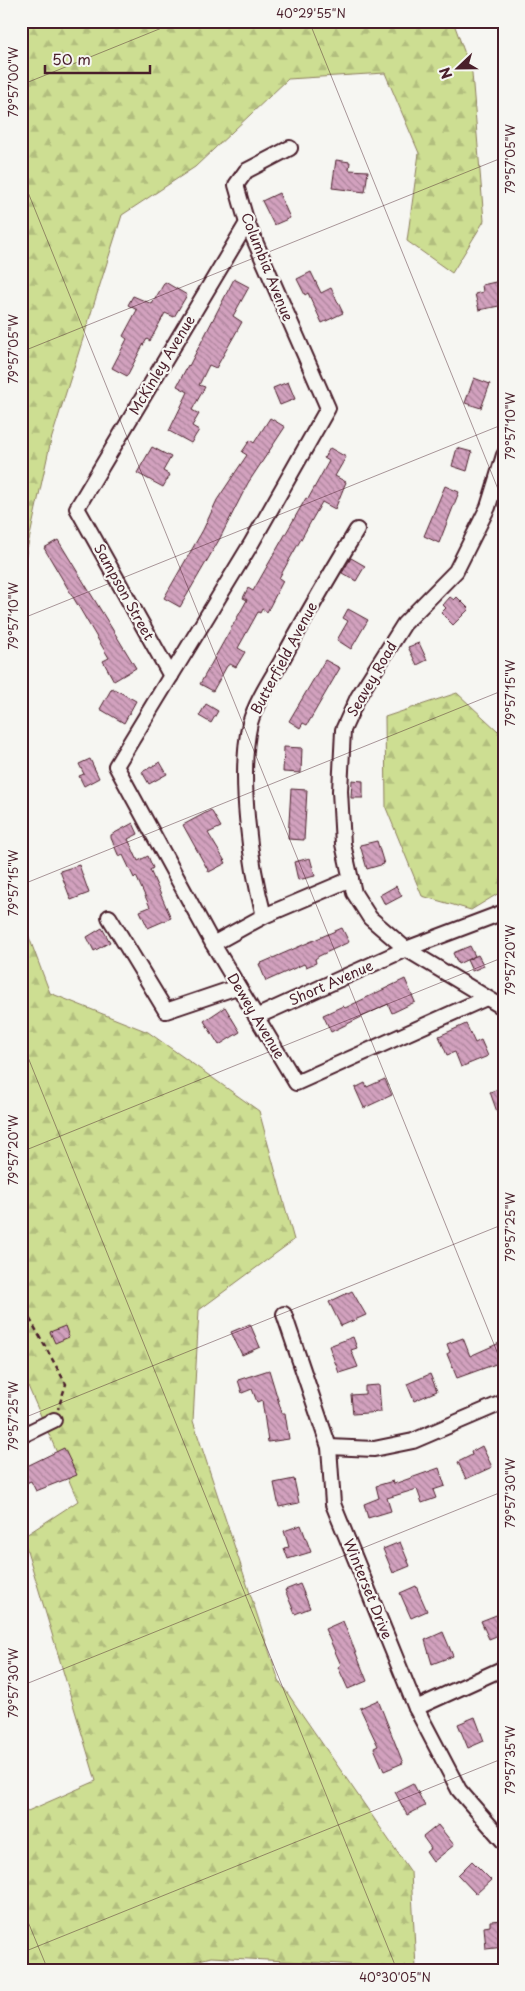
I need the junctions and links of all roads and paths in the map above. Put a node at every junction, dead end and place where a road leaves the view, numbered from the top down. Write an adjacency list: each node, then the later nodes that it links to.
1 (290, 148): 2 (street, Columbia Avenue)
2 (247, 223): 4 (street, McKinley Avenue); 6 (street, Columbia Avenue)
3 (504, 455): 7 (street, Seavey Road)
4 (77, 508): 6 (street, Sampson Street)
5 (357, 530): 9 (street, Butterfield Avenue)
6 (171, 676): 11 (street, Dewey Avenue)
7 (351, 879): 9 (street); 12 (street, Seavey Road)
8 (504, 912): 12 (street, Short Avenue)
9 (264, 916): 11 (street)
10 (108, 917): 13 (street)
11 (213, 944): 13 (street, Dewey Avenue)
12 (406, 949): 14 (street, Seavey Road); 16 (street, Short Avenue)
13 (238, 987): 16 (street, Dewey Avenue)
14 (486, 998): 15 (street, Seavey Road); 16 (street, Dewey Avenue)
15 (504, 1008)
16 (256, 1016)
17 (21, 1303): 20 (path)
18 (284, 1314): 22 (street, Winterset Drive)
19 (504, 1402): 22 (street)
20 (54, 1420): 21 (street)
21 (21, 1436)
22 (329, 1447): 24 (street, Winterset Drive)
23 (504, 1668): 24 (street)
24 (416, 1708): 25 (street, Winterset Drive)
25 (504, 1842)

